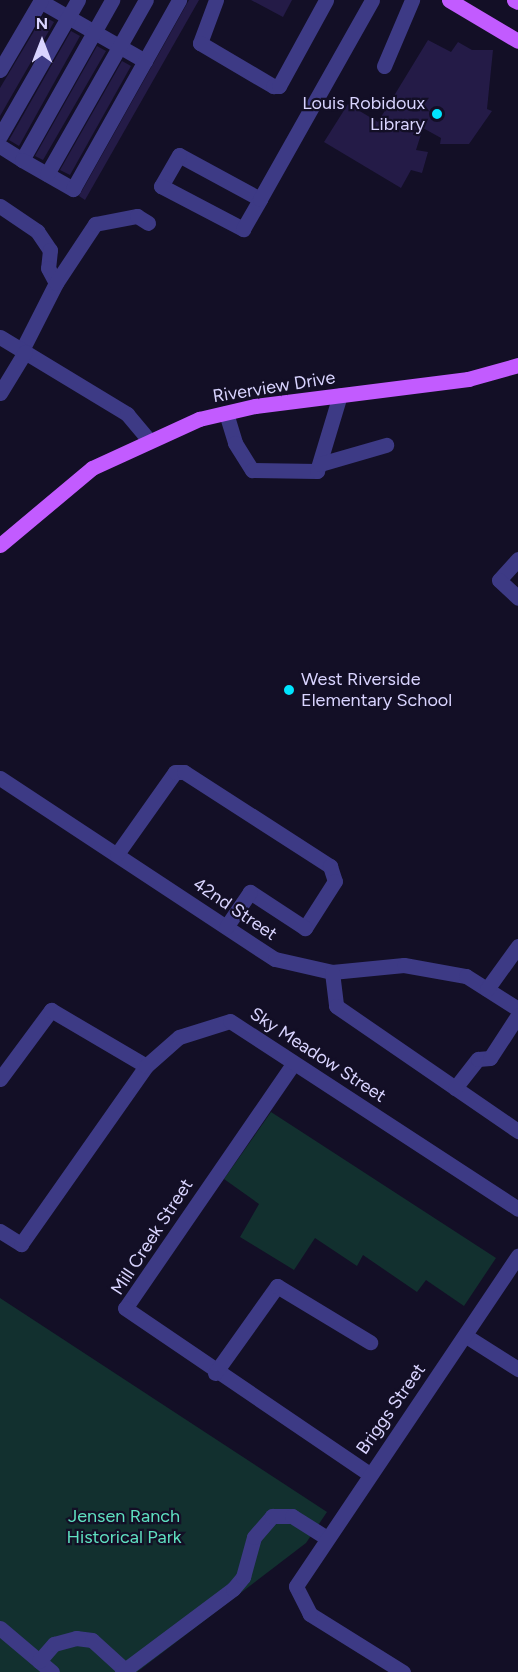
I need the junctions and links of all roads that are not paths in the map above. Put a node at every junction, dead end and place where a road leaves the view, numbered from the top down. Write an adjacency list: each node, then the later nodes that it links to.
1 (78, 0): 13 (street)
2 (112, 0): 14 (street)
3 (146, 0): 16 (street)
4 (179, 0): 17 (street)
5 (216, 0): 6 (street)
6 (326, 0)
7 (372, 0): 24 (street)
8 (412, 0): 18 (street)
9 (449, 0): 15 (main road)
10 (514, 0): 12 (main road)
11 (41, 1): 13 (street); 19 (street)
12 (518, 2)
13 (68, 17): 14 (street); 20 (street)
14 (94, 33): 16 (street); 22 (street)
15 (518, 41)
16 (119, 46): 17 (street); 23 (street)
17 (145, 61): 23 (street)
18 (384, 66)
19 (0, 70)
20 (0, 136)
21 (0, 146): 22 (street)
22 (22, 160): 23 (street)
23 (47, 174)
24 (260, 198): 24 (street)
25 (0, 206): 27 (street)
26 (148, 223): 27 (street)
27 (56, 284): 29 (street)
28 (0, 337): 29 (street)
29 (24, 351): 31 (street); 34 (street)
30 (518, 365): 32 (main road, Riverview Drive)
31 (0, 393)
32 (340, 395): 33 (main road, Riverview Drive); 36 (street)
33 (226, 413): 34 (main road, Riverview Drive); 36 (street)
34 (148, 439): 37 (main road, Riverview Drive)
35 (386, 445): 36 (street)
36 (320, 464)
37 (0, 544)
38 (518, 559): 39 (street)
39 (518, 598)
40 (0, 778): 41 (street, 42nd Street)
41 (117, 854): 42 (street, 42nd Street); 42 (street)
42 (226, 927): 44 (street, 42nd Street)
43 (518, 946): 45 (street)
44 (332, 972): 45 (street, 42nd Street); 50 (street)
45 (487, 989): 46 (street, 42nd Street)
46 (516, 1005): 50 (street)
47 (293, 1064): 48 (street, Sky Meadow Street); 52 (street, Sky Meadow Street); 58 (street, Mill Creek Street)
48 (146, 1066): 49 (street); 53 (street, Sky Meadow Street)
49 (0, 1079)
50 (455, 1088): 51 (street)
51 (518, 1131)
52 (518, 1209)
53 (0, 1231)
54 (518, 1256): 55 (street, Briggs Street)
55 (466, 1336): 57 (street); 59 (street, Briggs Street)
56 (370, 1342): 58 (street)
57 (518, 1369)
58 (215, 1373): 59 (street, Mill Creek Street)
59 (369, 1474): 60 (street, Briggs Street)
60 (327, 1538): 63 (street); 65 (street, Briggs Street)
61 (0, 1628): 62 (street)
62 (39, 1661): 63 (street); 64 (street)
63 (123, 1671)
64 (52, 1672)
65 (403, 1672)

